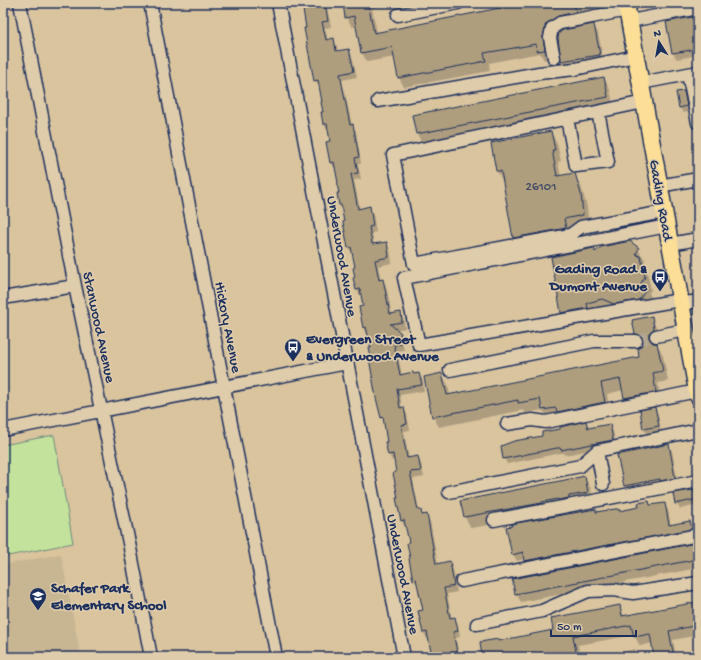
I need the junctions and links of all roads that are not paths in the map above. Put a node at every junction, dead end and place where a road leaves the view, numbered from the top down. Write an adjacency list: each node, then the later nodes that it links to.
1 (20, 3): 22 (street, Stanwood Avenue)
2 (150, 3): 32 (street, Hickory Avenue)
3 (278, 3): 30 (street, Underwood Avenue)
4 (458, 3): 7 (street)
5 (698, 8): 6 (street)
6 (628, 11): 8 (main road, Gading Road); 9 (street)
7 (398, 15)
8 (636, 56): 11 (main road, Gading Road); 12 (street)
9 (554, 58)
10 (693, 73): 11 (street); 16 (street)
11 (641, 83): 13 (main road, Gading Road)
12 (378, 101)
13 (644, 102): 14 (street); 18 (main road, Gading Road)
14 (598, 112): 15 (street); 15 (street)
15 (567, 118): 19 (street)
16 (698, 123)
17 (698, 179): 18 (street)
18 (659, 186): 19 (main road, Gading Road)
19 (665, 219): 21 (main road, Gading Road); 25 (street)
20 (698, 239): 21 (street)
21 (670, 244): 25 (main road, Gading Road)
22 (75, 286): 23 (street); 34 (street, Stanwood Avenue)
23 (3, 298)
24 (698, 301): 25 (street)
25 (680, 302): 26 (main road, Gading Road)
26 (685, 330): 27 (street); 29 (main road, Gading Road)
27 (656, 336)
28 (636, 340): 31 (street)
29 (694, 356): 33 (main road, Gading Road)
30 (347, 363): 32 (street); 49 (street, Underwood Avenue)
31 (450, 370)
32 (224, 387): 34 (street); 48 (street, Hickory Avenue)
33 (698, 394): 35 (street)
34 (101, 412): 36 (street); 47 (street, Stanwood Avenue)
35 (506, 424)
36 (3, 430)
37 (698, 430): 38 (street)
38 (597, 451): 40 (street); 41 (street)
39 (698, 481): 42 (street)
40 (603, 484)
41 (449, 492)
42 (494, 520)
43 (698, 535): 44 (street)
44 (462, 581)
45 (698, 583): 46 (street)
46 (477, 624)
47 (150, 657)
48 (276, 657)
49 (404, 657)

